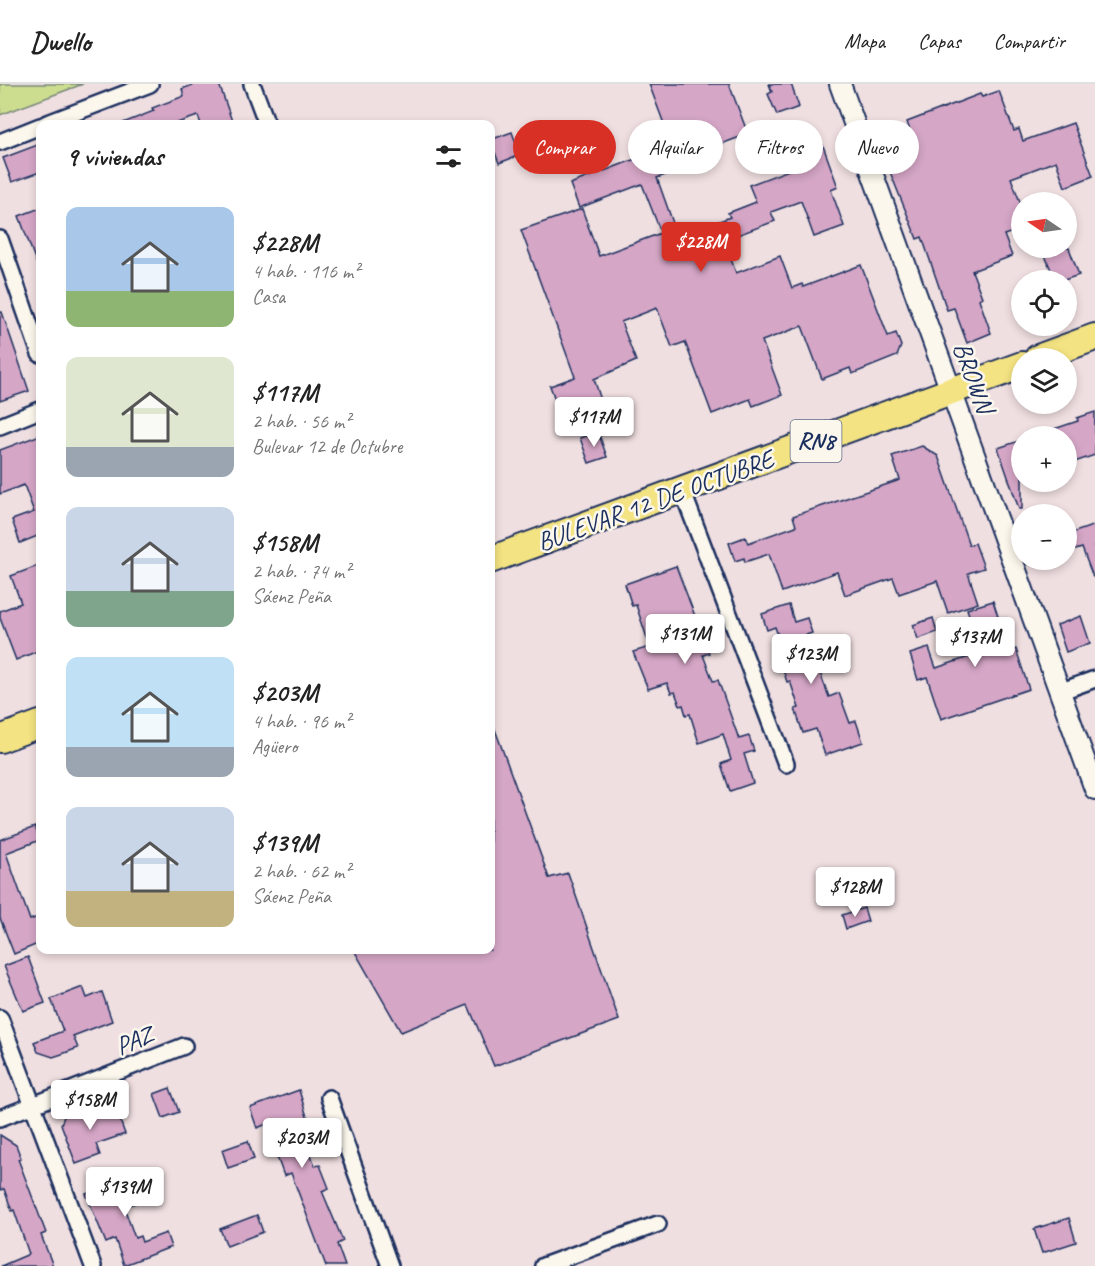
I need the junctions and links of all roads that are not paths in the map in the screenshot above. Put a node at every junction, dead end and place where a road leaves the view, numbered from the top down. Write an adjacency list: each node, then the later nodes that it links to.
1 (150, 84): 4 (street)
2 (252, 84): 5 (street)
3 (840, 84): 13 (street, BROWN)
4 (56, 120)
5 (266, 120)
6 (36, 128): 7 (street)
7 (0, 142)
8 (0, 239): 10 (street)
9 (1095, 337): 11 (highway)
10 (36, 342)
11 (1065, 348)
12 (1011, 369): 13 (highway, BULEVAR 12 DE OCTUBRE / RN8)
13 (950, 392): 16 (highway, BULEVAR 12 DE OCTUBRE / RN8); 19 (street, BROWN)
14 (36, 412): 15 (street)
15 (0, 426)
16 (682, 490): 17 (highway, BULEVAR 12 DE OCTUBRE / RN8); 22 (street)
17 (495, 558)
18 (1095, 679): 19 (street)
19 (1059, 692): 23 (street, BROWN)
20 (36, 726): 21 (highway)
21 (0, 739)
22 (786, 764)
23 (1095, 789)
24 (0, 1018): 27 (street)
25 (184, 1046): 27 (street, PAZ)
26 (329, 1098): 31 (street)
27 (33, 1104): 28 (street, PAZ); 30 (street)
28 (0, 1118)
29 (658, 1224): 32 (street)
30 (93, 1266)
31 (390, 1266)
32 (543, 1266)

